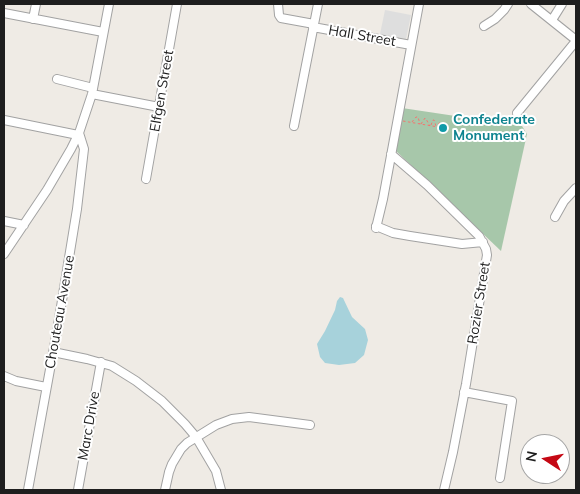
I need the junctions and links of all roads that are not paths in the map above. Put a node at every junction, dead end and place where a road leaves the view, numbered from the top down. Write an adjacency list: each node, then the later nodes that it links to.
1 (36, 4): 11 (street)
2 (108, 4): 15 (street)
3 (177, 4): 20 (street, Elfgen Street)
4 (278, 4): 13 (street, Hall Street)
5 (318, 4): 13 (street)
6 (420, 4): 17 (street)
7 (508, 4): 14 (street)
8 (531, 4): 12 (street)
9 (562, 4): 12 (street)
10 (4, 13): 11 (street)
11 (33, 19): 15 (street)
12 (552, 20): 16 (street)
13 (314, 26): 17 (street, Hall Street); 23 (street)
14 (484, 26)
15 (103, 32): 19 (street)
16 (576, 40): 21 (street)
17 (411, 45): 25 (street)
18 (57, 79): 19 (street)
19 (92, 91): 20 (street); 24 (street)
20 (159, 107): 26 (street, Elfgen Street)
21 (517, 113)
22 (4, 120): 24 (street)
23 (294, 126)
24 (79, 134): 30 (street); 33 (street, Chouteau Avenue)
25 (391, 154): 31 (street, Rozier Street); 31 (street)
26 (146, 179)
27 (576, 188): 28 (street)
28 (555, 217)
29 (4, 221): 30 (street)
30 (24, 224): 32 (street)
31 (483, 242): 37 (street, Rozier Street)
32 (4, 254)
33 (53, 352): 34 (street); 36 (street, Chouteau Avenue)
34 (101, 362): 39 (street); 42 (street, Marc Drive)
35 (4, 376): 36 (street)
36 (46, 387): 41 (street, Chouteau Avenue)
37 (464, 392): 40 (street); 45 (street, Rozier Street)
38 (310, 424): 39 (street)
39 (196, 437): 43 (street); 44 (street)
40 (500, 478)
41 (28, 490)
42 (78, 490)
43 (165, 490)
44 (221, 490)
45 (444, 490)

